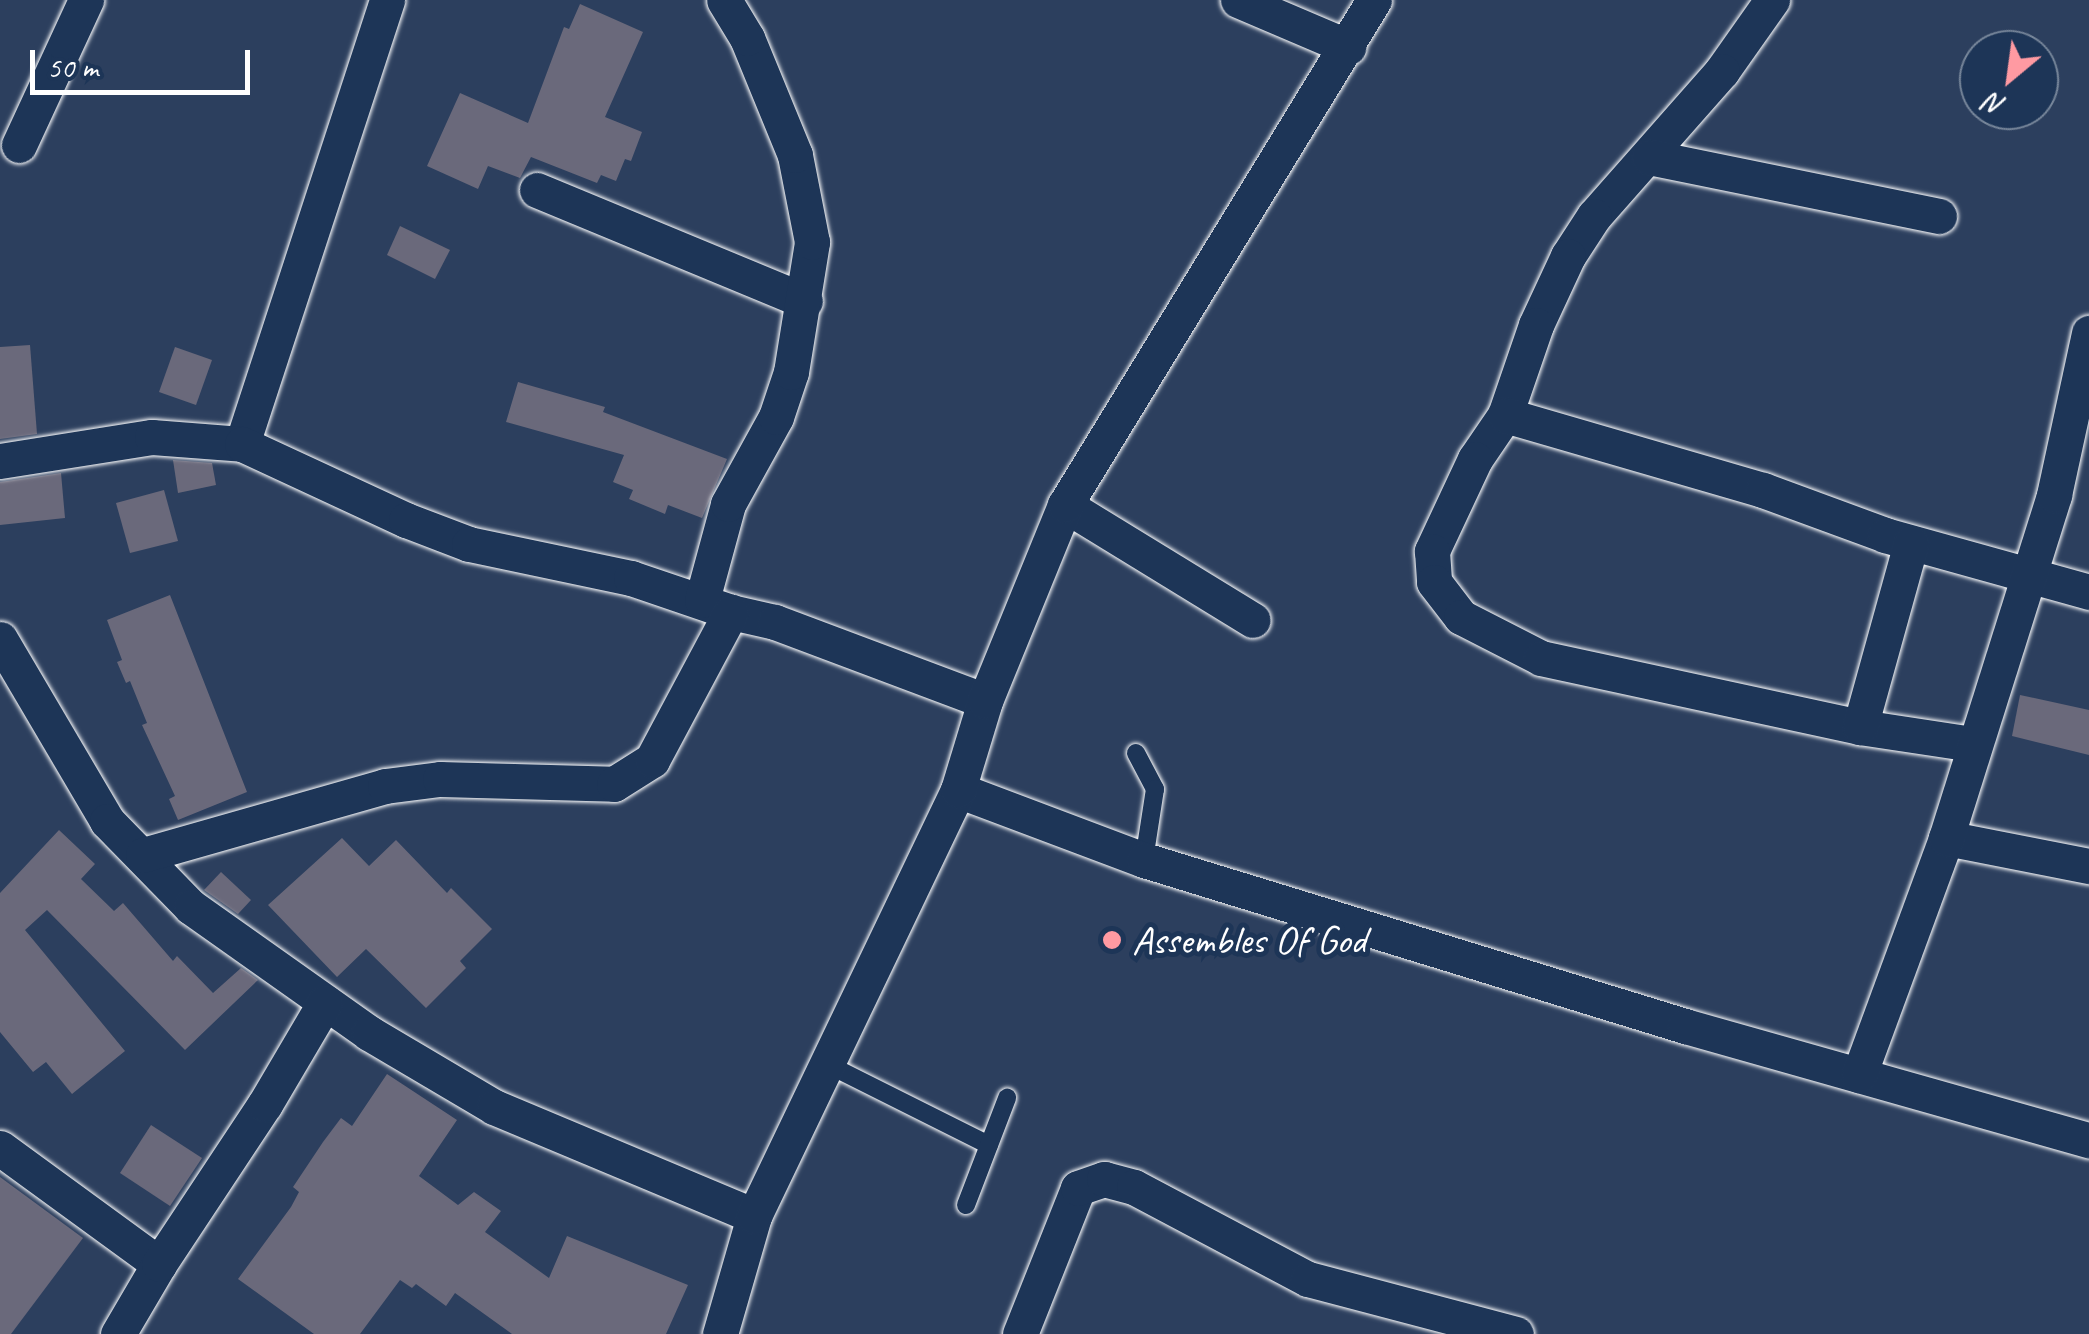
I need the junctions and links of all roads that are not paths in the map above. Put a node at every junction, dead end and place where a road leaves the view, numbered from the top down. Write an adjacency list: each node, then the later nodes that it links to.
1 (86, 0): 8 (street)
2 (387, 0): 15 (street)
3 (724, 0): 12 (street)
4 (1238, 0): 7 (street)
5 (1374, 0): 7 (street)
6 (1772, 0): 9 (street)
7 (1348, 47): 17 (street)
8 (19, 144)
9 (1649, 157): 11 (street); 14 (street)
10 (537, 190): 12 (street)
11 (1940, 216)
12 (805, 301): 21 (street)
13 (2089, 333): 19 (street)
14 (1505, 416): 18 (street); 25 (street)
15 (242, 444): 16 (street); 21 (street)
16 (0, 460)
17 (1064, 505): 22 (street); 24 (street)
18 (1911, 543): 19 (street); 25 (street)
19 (2026, 577): 20 (street); 26 (street)
20 (2089, 592)
21 (716, 606): 24 (street); 30 (street)
22 (1253, 620)
23 (0, 639): 30 (street)
24 (985, 701): 28 (street)
25 (1860, 727): 26 (street)
26 (1972, 744): 29 (street)
27 (1136, 753): 31 (lane)
28 (958, 790): 31 (street); 34 (street)
29 (1946, 838): 32 (street); 35 (street)
30 (143, 855): 33 (street)
31 (1144, 860): 35 (street)
32 (2089, 866)
33 (325, 1002): 41 (street); 42 (street)
34 (826, 1064): 38 (lane); 41 (street)
35 (1859, 1075): 37 (street)
36 (1007, 1098): 38 (lane)
37 (2089, 1140)
38 (989, 1144): 40 (lane)
39 (0, 1148): 42 (street)
40 (966, 1205)
41 (754, 1216): 43 (street)
42 (158, 1264): 44 (street)
43 (714, 1331)
44 (118, 1334)
45 (1020, 1334): 46 (street)
46 (1516, 1334)

